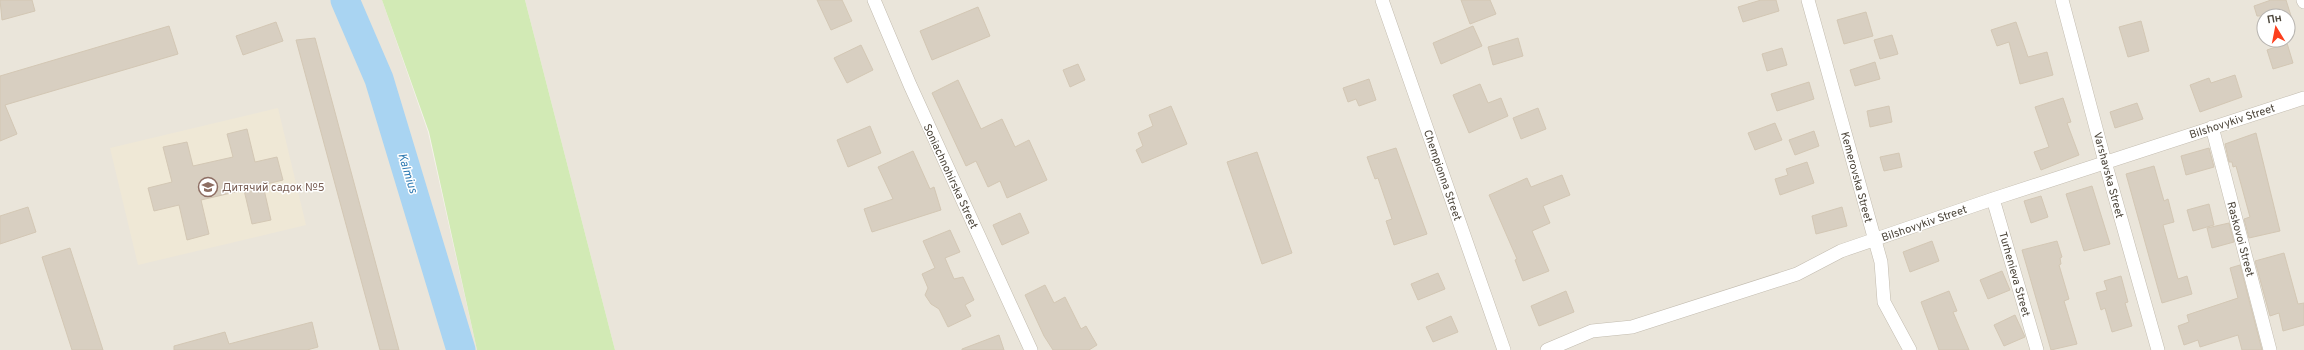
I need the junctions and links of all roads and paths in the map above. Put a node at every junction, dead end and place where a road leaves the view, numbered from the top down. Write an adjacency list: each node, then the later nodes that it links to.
1 (874, 0): 10 (street, Soniachnohirska Street)
2 (1382, 0): 11 (street, Chempionna Street)
3 (1808, 0): 9 (street, Kemerovska Street)
4 (2062, 0): 7 (street, Varshavska Street)
5 (2304, 98): 6 (street, Bilshovykiv Street)
6 (2212, 127): 7 (street, Bilshovykiv Street); 16 (street, Raskovoi Street)
7 (2105, 162): 8 (street, Bilshovykiv Street); 15 (street, Varshavska Street)
8 (1993, 199): 9 (street, Bilshovykiv Street); 14 (street, Turhenieva Street)
9 (1875, 240): 12 (street, Bilshovykiv Street); 13 (street, Kemerovska Street)
10 (1031, 350)
11 (1504, 350)
12 (1547, 350)
13 (1910, 350)
14 (2037, 350)
15 (2158, 350)
16 (2270, 350)

